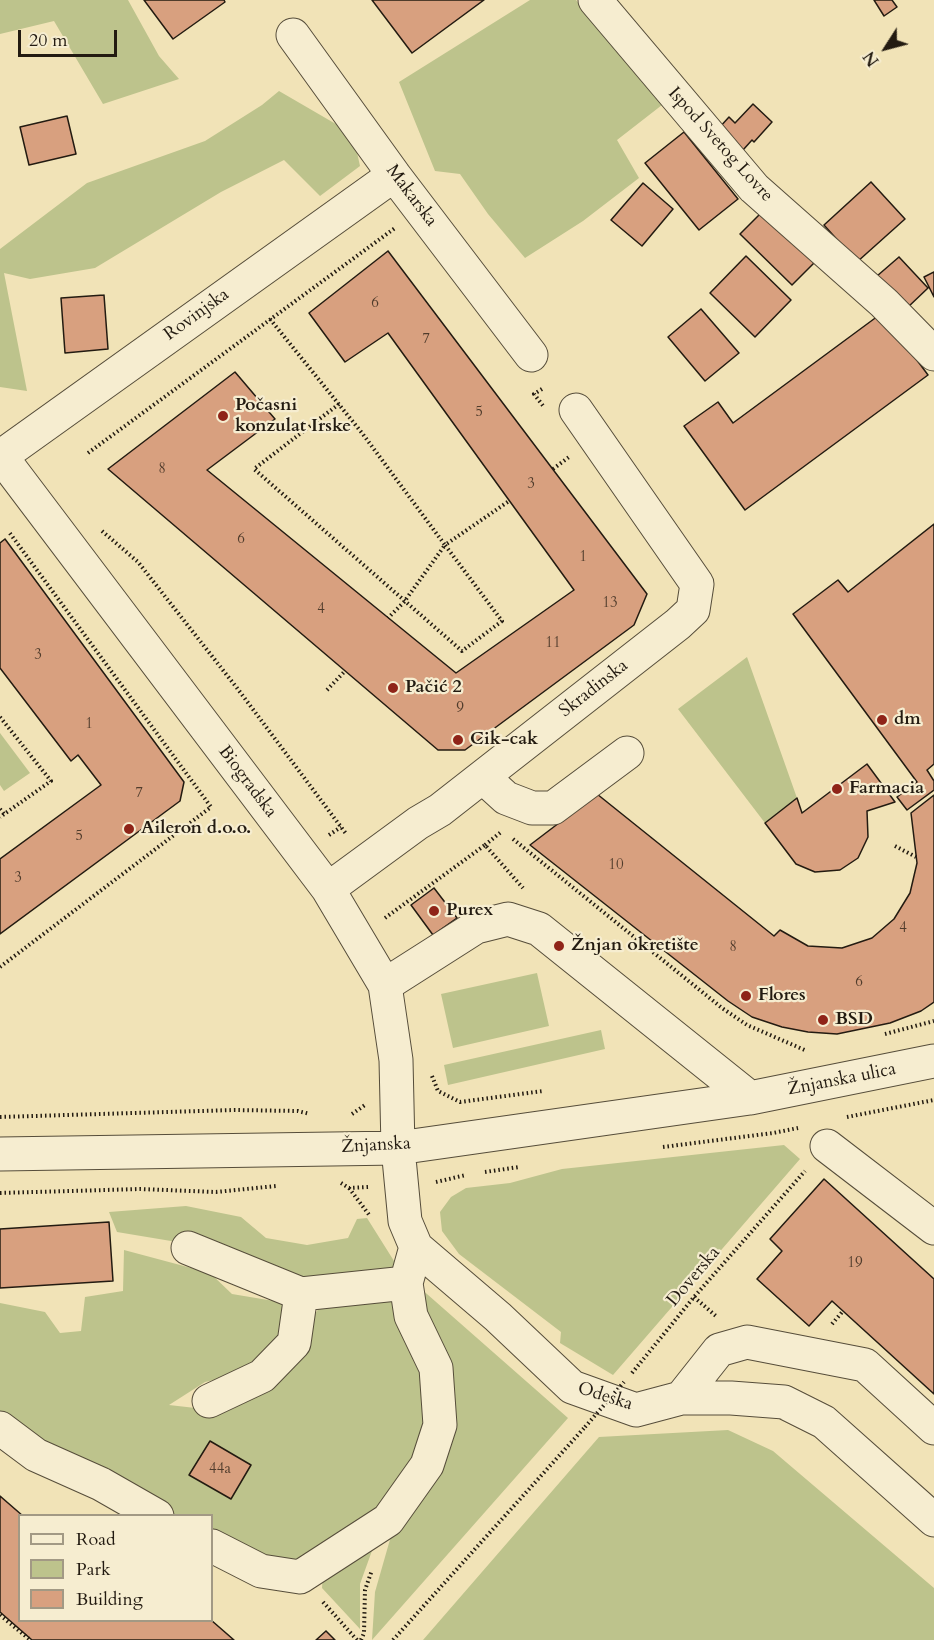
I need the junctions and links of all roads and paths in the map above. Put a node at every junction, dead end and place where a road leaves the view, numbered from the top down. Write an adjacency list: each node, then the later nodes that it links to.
1 (595, 0): 6 (street, Ispod Svetog Lovre)
2 (293, 35): 3 (street, Makarska)
3 (394, 175): 7 (street, Makarska); 12 (street, Rovinjska)
4 (398, 226): 5 (path)
5 (270, 319): 8 (path); 11 (path)
6 (934, 354)
7 (531, 355)
8 (339, 404): 16 (path); 17 (path)
9 (576, 410): 23 (street, Skradinska)
10 (576, 451): 13 (path)
11 (88, 453)
12 (0, 456): 29 (street, Biogradska)
13 (553, 469)
14 (509, 501): 16 (path)
15 (9, 532): 30 (path)
16 (445, 545): 17 (path); 17 (path)
17 (404, 602): 18 (path)
18 (388, 618)
19 (345, 671): 20 (path)
20 (327, 690)
21 (0, 717): 25 (path)
22 (627, 753): 23 (street)
23 (483, 777): 29 (street, Skradinska)
24 (0, 808): 25 (path)
25 (2, 815)
26 (512, 838): 32 (path)
27 (896, 846): 28 (path)
28 (916, 857)
29 (328, 889): 31 (street, Biogradska)
30 (0, 967)
31 (385, 985): 34 (street); 35 (street, Biogradska)
32 (808, 1052)
33 (934, 1061): 34 (street, Žnjanska ulica)
34 (750, 1098): 40 (street, Žnjanska)
35 (397, 1103): 36 (path); 40 (street, Biogradska)
36 (350, 1116)
37 (0, 1117): 38 (path)
38 (319, 1117)
39 (827, 1146): 42 (street); 59 (path, Doverska, bridge)
40 (398, 1148): 41 (street, Žnjanska); 43 (street, Odeska)
41 (0, 1154)
42 (934, 1228)
43 (416, 1247): 45 (street); 47 (street, Odeska)
44 (188, 1248): 46 (street)
45 (406, 1283): 46 (street); 55 (street)
46 (301, 1294): 48 (street)
47 (681, 1398): 50 (street); 52 (street, Odeska)
48 (208, 1401)
49 (0, 1428): 51 (street)
50 (934, 1428)
51 (155, 1514)
52 (934, 1520)
53 (213, 1547): 55 (street)
54 (372, 1569): 58 (path)
55 (300, 1577): 58 (path)
56 (0, 1615): 57 (path)
57 (28, 1639)
58 (359, 1640)
59 (393, 1640)

